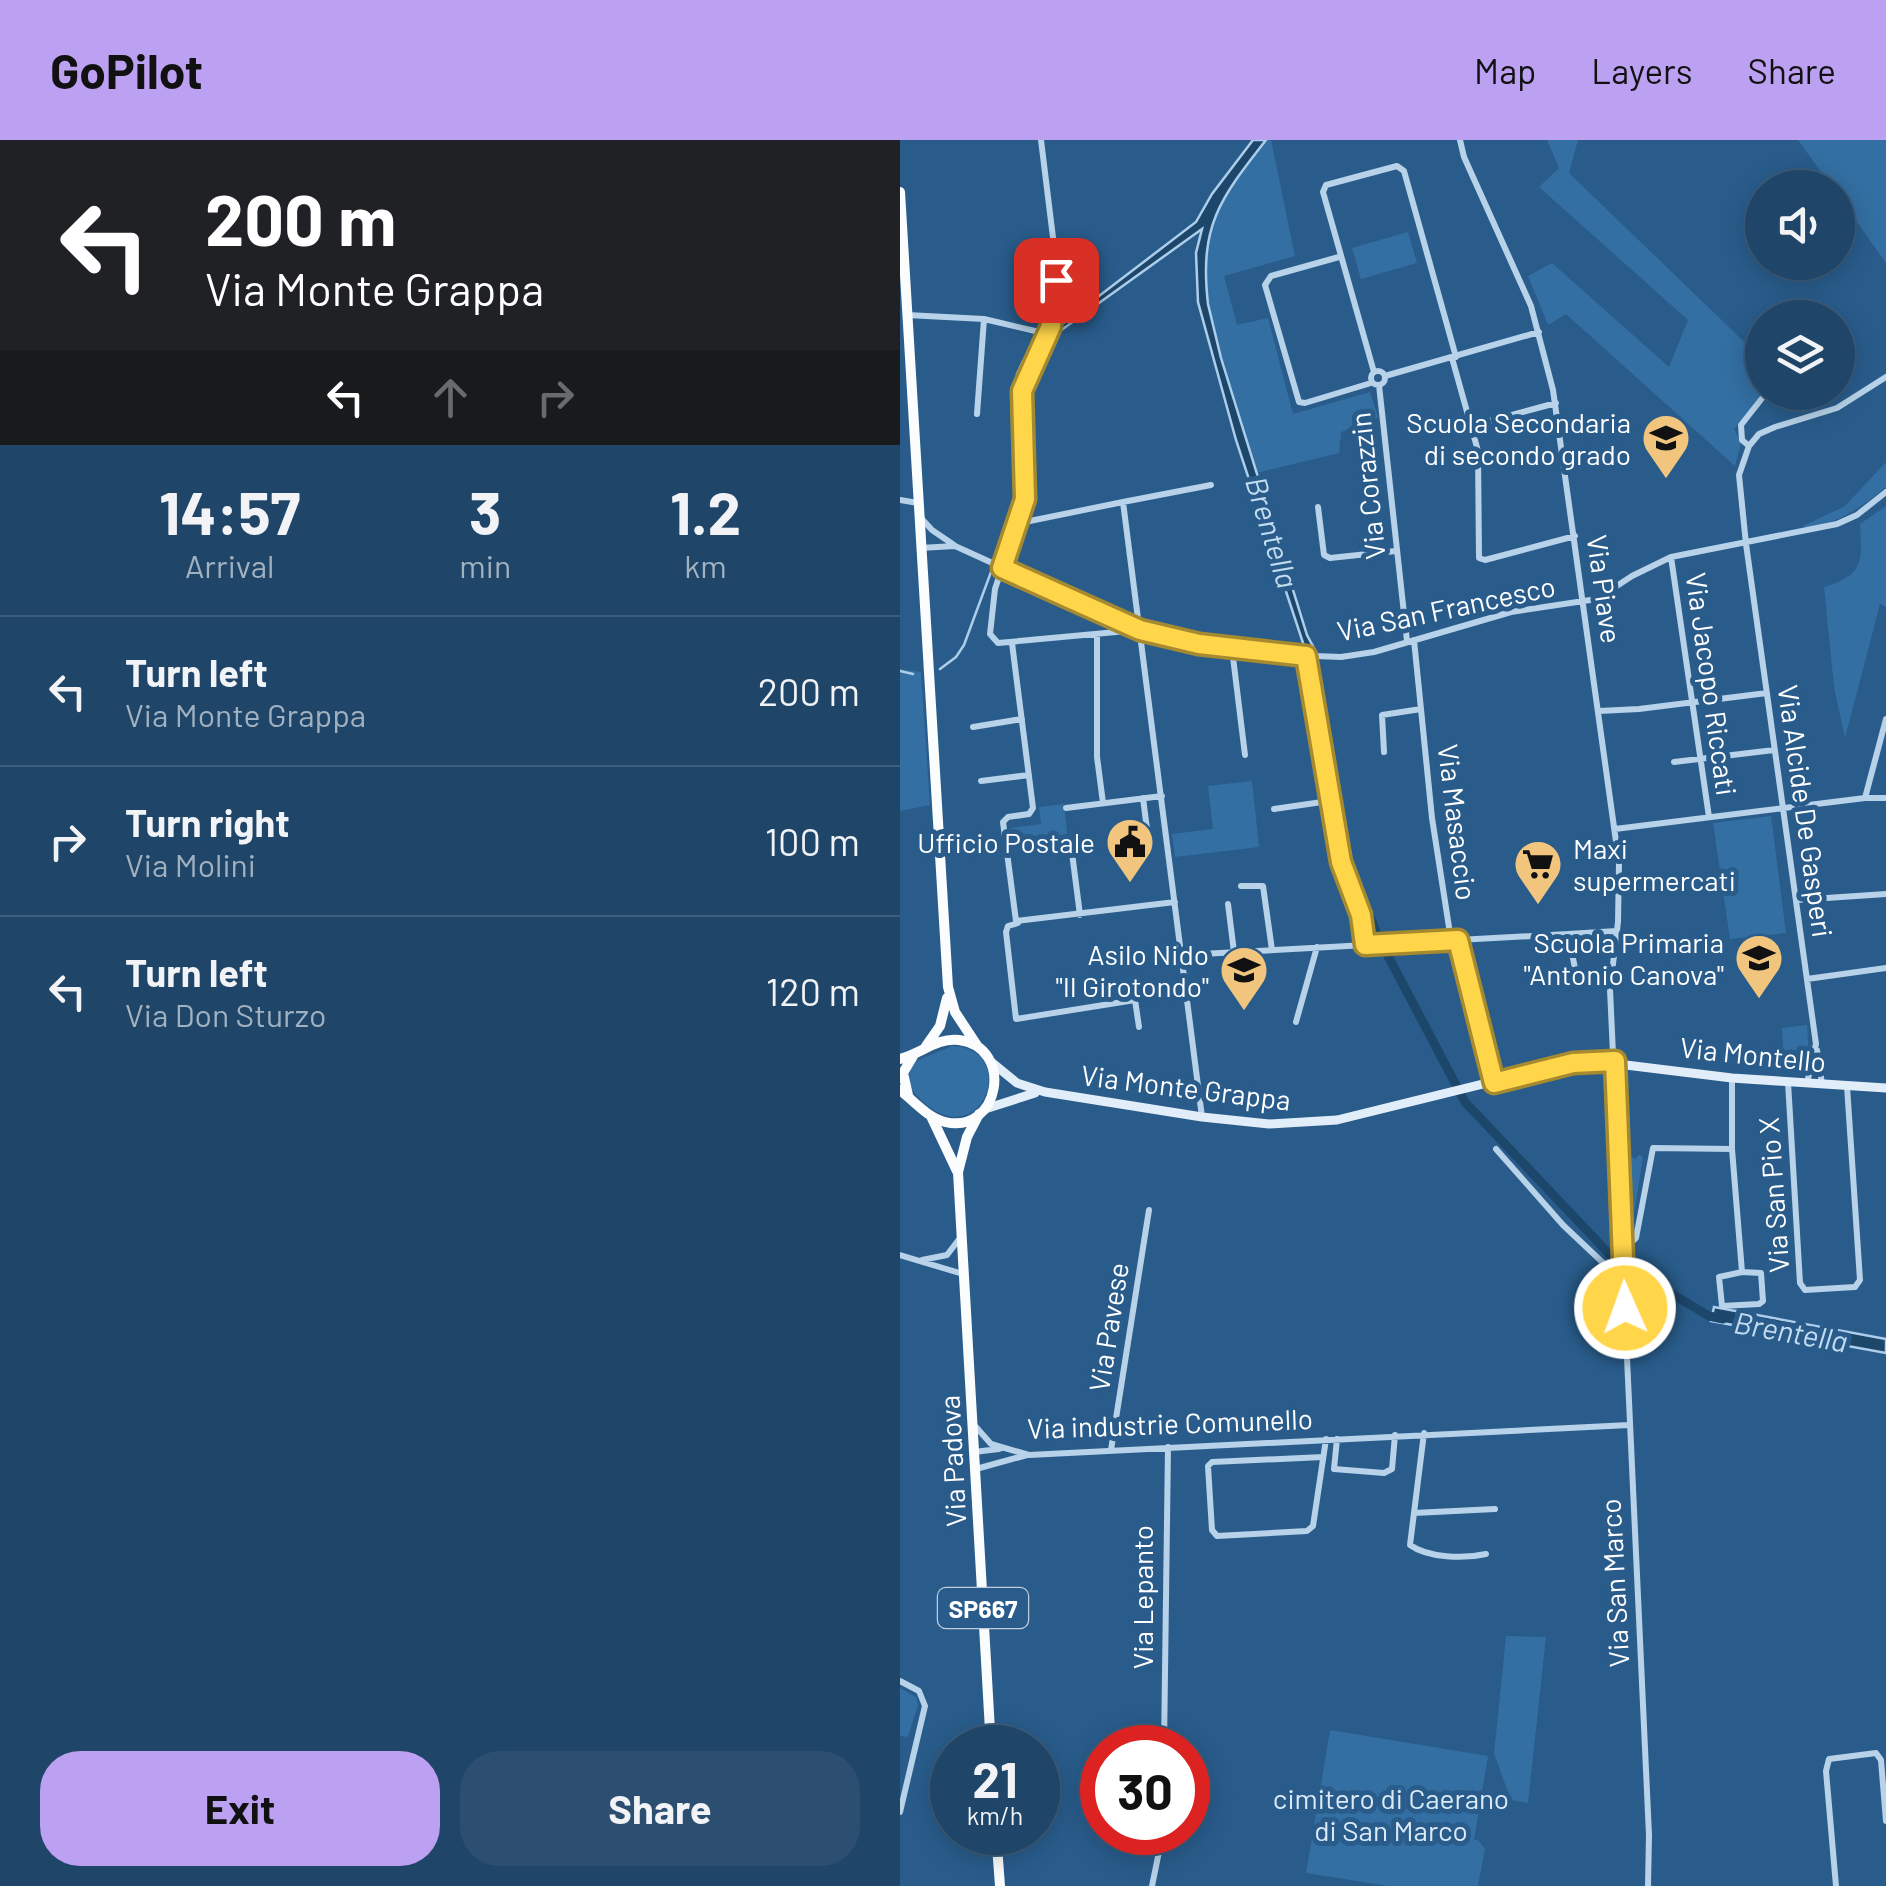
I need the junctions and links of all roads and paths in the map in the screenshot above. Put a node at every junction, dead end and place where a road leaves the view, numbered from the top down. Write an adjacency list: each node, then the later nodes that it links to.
1 (1041, 140): 8 (street)
2 (1460, 140): 7 (street, Via Piave)
3 (900, 192): 5 (main road)
4 (1339, 257): 9 (street); 10 (street); 13 (street)
5 (907, 315): 6 (street); 24 (main road)
6 (984, 319): 8 (street); 16 (street)
7 (1539, 332): 9 (street); 14 (street, Via Piave)
8 (1048, 334): 25 (street)
9 (1454, 358): 11 (street); 17 (street)
10 (1374, 372): 11 (street); 13 (street)
11 (1385, 376): 13 (street)
12 (1886, 378): 18 (street)
13 (1375, 384): 31 (street, Via Corazzin)
14 (1556, 403): 17 (street); 27 (street, Via Piave)
15 (1752, 410): 18 (street, Via Alcide De Gasperi)
16 (977, 414)
17 (1472, 426): 27 (street)
18 (1749, 446): 29 (street, Via Alcide De Gasperi)
19 (1211, 485): 22 (street)
20 (1886, 492): 29 (street)
21 (900, 500): 24 (street)
22 (1123, 502): 25 (street); 35 (street)
23 (1318, 507): 31 (street)
24 (918, 509): 26 (street); 28 (main road)
25 (1018, 523): 33 (street)
26 (936, 534): 28 (street); 30 (street)
27 (1575, 536): 34 (street, Via Piave)
28 (920, 544): 30 (street, Via San Francesco); 86 (main road)
29 (1746, 544): 32 (street); 41 (street, Via Alcide De Gasperi)
30 (955, 546): 33 (street, Via San Francesco)
31 (1396, 550): 37 (street, Via Corazzin)
32 (1671, 557): 34 (street); 42 (street, Via Jacopo Riccati)
33 (1001, 567): 35 (street, Via San Francesco); 38 (street)
34 (1585, 602): 37 (street, Via San Francesco); 44 (street, Via Piave)
35 (1140, 630): 36 (street); 39 (street, Via San Francesco); 55 (street)
36 (1096, 634): 38 (street); 60 (street)
37 (1410, 640): 40 (street, Via San Francesco); 43 (street, Via Masaccio)
38 (1012, 642): 45 (street)
39 (1232, 648): 40 (street, Via San Francesco); 50 (street)
40 (1306, 656): 59 (street)
41 (1767, 693): 42 (street); 48 (street, Via Alcide De Gasperi)
42 (1694, 702): 44 (street); 51 (street, Via Jacopo Riccati)
43 (1421, 709): 49 (street, Via Masaccio); 77 (street, Via Masaccio)
44 (1599, 710): 65 (street, Via Piave)
45 (1022, 719): 47 (street); 53 (street)
46 (1886, 719): 57 (street)
47 (973, 727)
48 (1774, 750): 51 (street); 62 (street, Via Alcide De Gasperi)
49 (1384, 752)
50 (1245, 755)
51 (1702, 759): 52 (street); 64 (street, Via Jacopo Riccati)
52 (1674, 762)
53 (1029, 774): 54 (street); 74 (street)
54 (981, 780)
55 (1162, 796): 56 (street); 71 (street)
56 (1142, 798): 60 (street); 67 (street)
57 (1865, 798): 58 (street); 62 (street)
58 (1886, 798)
59 (1328, 801): 63 (street); 78 (street)
60 (1103, 803): 61 (street)
61 (1066, 808)
62 (1783, 808): 64 (street); 70 (street, Via Alcide De Gasperi)
63 (1274, 809)
64 (1709, 818): 65 (street)
65 (1615, 828): 75 (street, Via Piave)
66 (1071, 845): 73 (street)
67 (1149, 845)
68 (1241, 886): 80 (street)
69 (1886, 894): 70 (street)
70 (1797, 900): 85 (street, Via Alcide De Gasperi)
71 (1176, 902): 73 (street); 82 (street)
72 (1228, 904): 81 (street)
73 (1080, 915): 74 (street)
74 (1020, 923): 88 (street)
75 (1616, 931): 76 (street); 84 (street, Via Piave)
76 (1568, 934): 77 (street); 84 (street)
77 (1454, 940): 78 (street); 97 (street, Via Masaccio)
78 (1365, 945): 79 (street)
79 (1317, 947): 80 (street); 87 (street)
80 (1272, 950): 81 (street)
81 (1234, 952): 82 (street)
82 (1183, 955): 107 (street)
83 (1886, 968): 85 (street)
84 (1612, 969): 94 (street, Via Piave)
85 (1807, 979): 89 (street, Via Alcide De Gasperi)
86 (948, 988): 90 (main road, Via Monte Grappa); 91 (main road)
87 (1296, 1022)
88 (1140, 1027)
89 (1816, 1044): 98 (street, Via Alcide De Gasperi); 99 (street)
90 (978, 1047): 91 (main road); 93 (main road, Via Monte Grappa)
91 (918, 1053): 92 (main road); 104 (main road)
92 (900, 1059)
93 (990, 1061): 103 (main road, Via Monte Grappa); 105 (main road)
94 (1615, 1061): 95 (main road, Via Montello); 97 (main road, Via Monte Grappa); 113 (street, Via Piave)
95 (1732, 1078): 96 (main road, Via Montello); 109 (street)
96 (1788, 1082): 98 (main road, Via Montello); 100 (street, Via San Pio X)
97 (1494, 1083): 107 (main road, Via Monte Grappa)
98 (1808, 1083): 99 (main road, Via Montello)
99 (1822, 1084): 100 (main road, Via Montello)
100 (1847, 1086): 101 (main road, Via Montello)
101 (1886, 1088)
102 (900, 1090): 104 (main road)
103 (1045, 1092): 105 (main road, Via Monte Grappa); 107 (main road, Via Monte Grappa)
104 (912, 1099): 106 (main road)
105 (982, 1111): 106 (main road, Via Monte Grappa); 110 (main road, Via Padova / SP667)
106 (931, 1116): 110 (main road, Via Padova / SP667)
107 (1202, 1117)
108 (1496, 1149): 118 (street)
109 (1732, 1149): 113 (street); 119 (street)
110 (958, 1172): 112 (main road, Via Padova / SP667)
111 (1149, 1210): 128 (street, Via Pavese)
112 (961, 1237): 115 (street); 117 (main road, Via Padova / SP667)
113 (1623, 1252): 118 (street, Via San Marco)
114 (900, 1255): 116 (street)
115 (947, 1255): 116 (street); 117 (street)
116 (922, 1260): 117 (street)
117 (963, 1270): 120 (main road, Via Padova / SP667)
118 (1624, 1272): 121 (street, Via San Marco)
119 (1742, 1272): 119 (street)
120 (972, 1422): 127 (street); 129 (main road, Via Padova / SP667)
121 (1629, 1425): 122 (street, Via industrie Comunello); 145 (street, Via San Marco)
122 (1424, 1433): 123 (street, Via industrie Comunello); 134 (street)
123 (1394, 1435): 124 (street, Via industrie Comunello); 124 (street, Via industrie Comunello)
124 (1337, 1438): 125 (street, Via industrie Comunello)
125 (1326, 1439): 126 (street, Via industrie Comunello); 131 (street)
126 (1168, 1447): 128 (street, Via industrie Comunello); 138 (street, Via Lepanto)
127 (1006, 1449): 129 (street); 130 (street, Via industrie Comunello)
128 (1112, 1450): 130 (street, Via industrie Comunello)
129 (974, 1452): 132 (main road, Via Padova / SP667)
130 (1029, 1454): 132 (street)
131 (1323, 1456): 131 (street)
132 (975, 1470): 137 (main road, Via Padova / SP667)
133 (1495, 1509): 134 (street)
134 (1414, 1512): 135 (street)
135 (1486, 1554)
136 (900, 1680): 139 (street)
137 (991, 1725)
138 (1164, 1725)
139 (900, 1812)
140 (1886, 1821): 146 (street)
141 (998, 1855): 143 (main road)
142 (1158, 1855): 144 (street)
143 (1000, 1886)
144 (1152, 1886)
145 (1648, 1886)
146 (1836, 1886)

